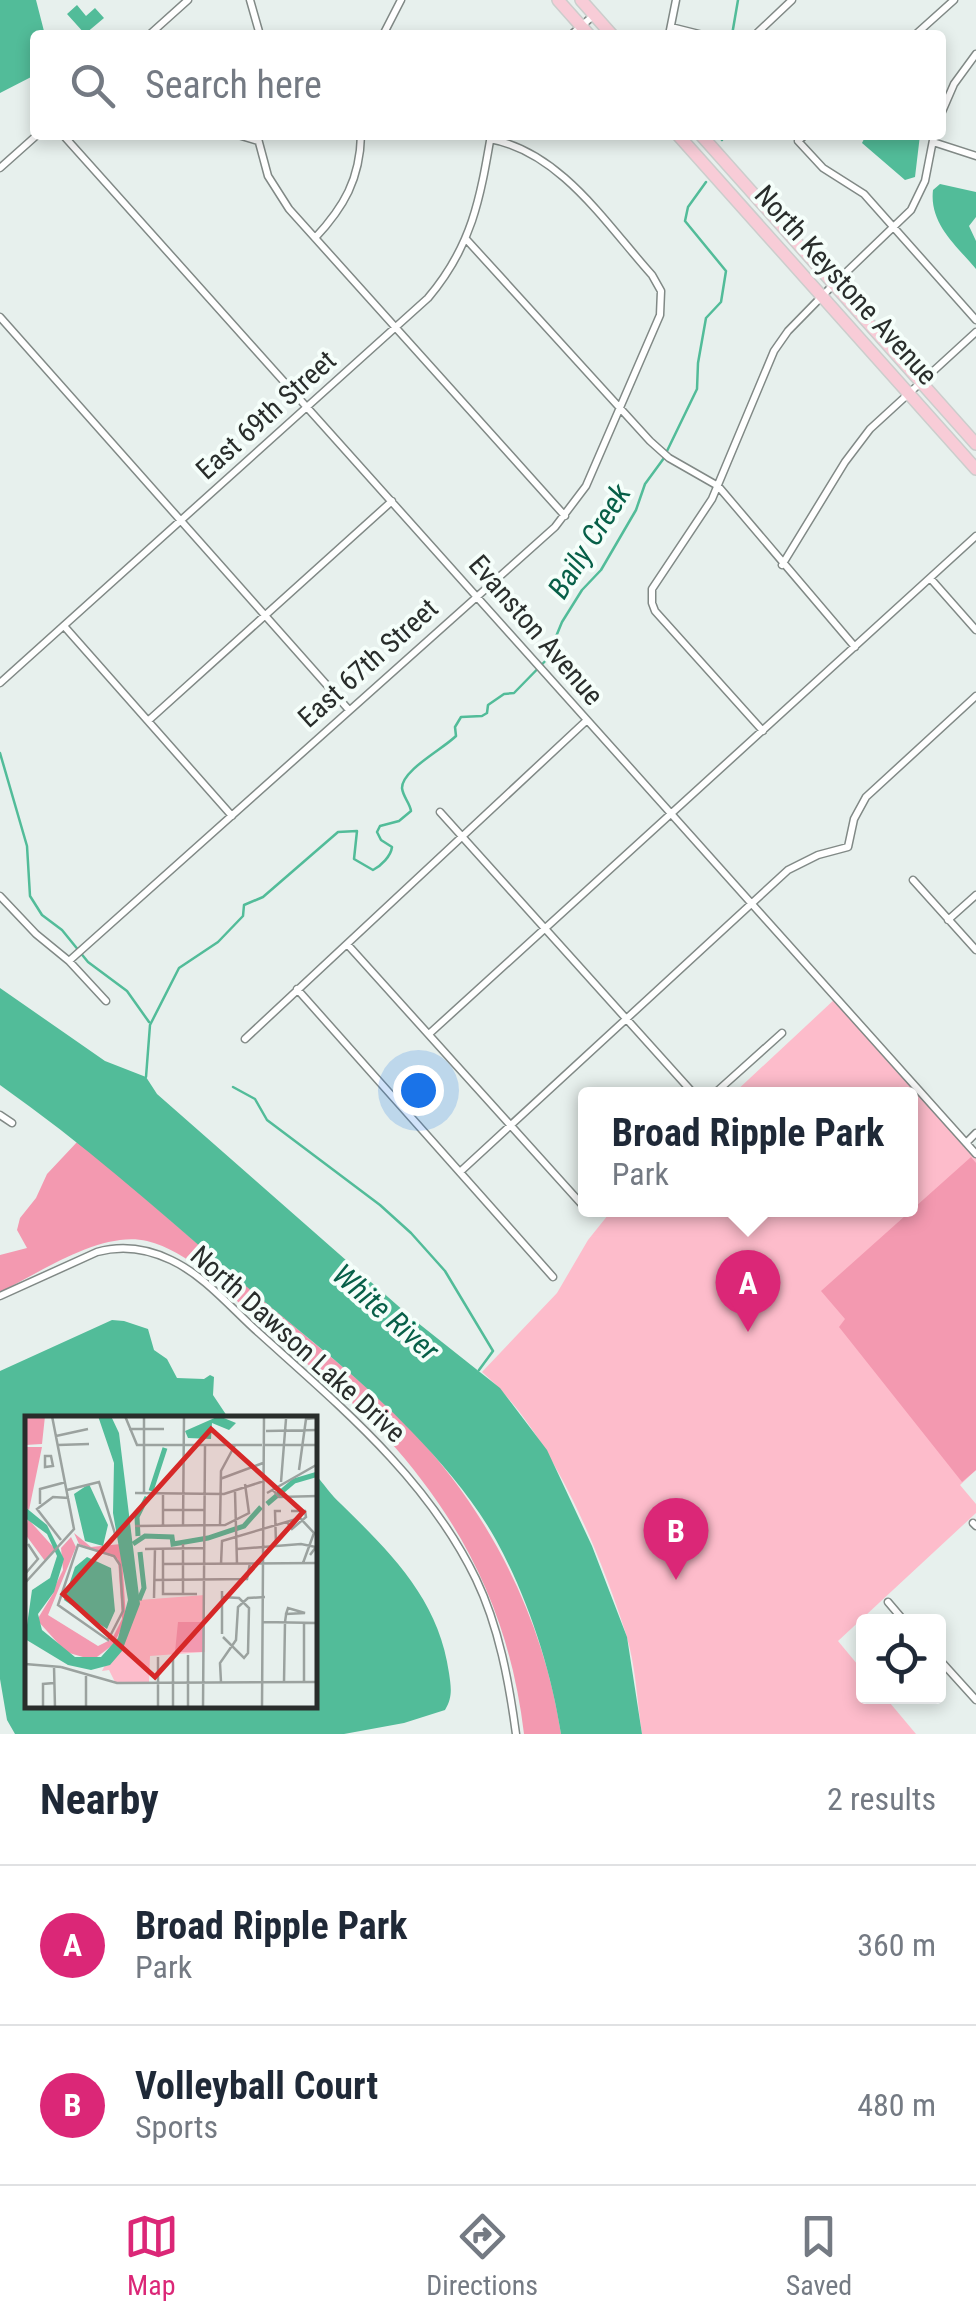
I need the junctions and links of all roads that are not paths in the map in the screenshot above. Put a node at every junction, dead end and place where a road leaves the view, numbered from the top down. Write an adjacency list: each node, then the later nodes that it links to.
1 (188, 0): 10 (street)
2 (250, 0): 11 (street)
3 (400, 0): 12 (street)
4 (558, 0): 13 (main road)
5 (581, 0): 9 (main road)
6 (676, 0): 16 (street)
7 (792, 0): 17 (street)
8 (954, 0): 18 (street)
9 (594, 14): 14 (street); 15 (main road)
10 (155, 30)
11 (259, 30)
12 (385, 30)
13 (579, 30)
14 (582, 30)
15 (608, 30)
16 (670, 30)
17 (760, 30)
18 (921, 30)
19 (976, 54): 20 (street)
20 (946, 102)
21 (31, 140): 33 (street)
22 (67, 140): 43 (street, Evanston Avenue)
23 (259, 140): 35 (street)
24 (361, 140): 35 (street)
25 (490, 140): 36 (street, East 69th Street)
26 (498, 140): 44 (street, East 67th Street)
27 (682, 140): 37 (main road, North Keystone Avenue)
28 (705, 140): 37 (main road, North Keystone Avenue)
29 (799, 140): 34 (street)
30 (933, 140): 34 (street)
31 (938, 140): 32 (street)
32 (976, 156)
33 (0, 168)
34 (894, 230): 37 (street); 39 (street)
35 (315, 238): 40 (street)
36 (466, 239): 40 (street, East 69th Street); 44 (street)
37 (828, 290): 42 (main road, North Keystone Avenue); 47 (street)
38 (0, 317): 50 (street)
39 (976, 320)
40 (397, 329): 43 (street, East 69th Street); 49 (street)
41 (976, 332): 42 (street)
42 (914, 387): 45 (main road, North Keystone Avenue); 46 (main road, North Keystone Avenue); 52 (street)
43 (308, 408): 48 (street, Evanston Avenue); 50 (street, East 69th Street)
44 (620, 409): 47 (street); 49 (street, East 67th Street)
45 (976, 444)
46 (976, 469)
47 (718, 486): 52 (street); 64 (street)
48 (392, 501): 54 (street, Evanston Avenue); 55 (street)
49 (565, 516): 54 (street, East 67th Street)
50 (180, 521): 55 (street); 56 (street, East 69th Street)
51 (976, 536): 53 (street)
52 (782, 565): 58 (street)
53 (930, 578): 57 (street); 58 (street)
54 (477, 596): 61 (street, East 67th Street); 63 (street, Evanston Avenue)
55 (264, 616): 61 (street); 62 (street)
56 (63, 626): 59 (street, East 69th Street); 62 (street)
57 (976, 630)
58 (855, 647): 64 (street)
59 (0, 683)
60 (976, 696): 72 (street)
61 (349, 710): 67 (street, East 67th Street)
62 (148, 720): 67 (street)
63 (586, 721): 66 (street, Evanston Avenue); 68 (street)
64 (763, 730): 66 (street)
65 (440, 812): 68 (street)
66 (672, 814): 72 (street, Evanston Avenue); 74 (street)
67 (232, 816): 77 (street, East 67th Street)
68 (463, 838): 74 (street); 75 (street)
69 (914, 880): 73 (street)
70 (976, 894): 73 (street)
71 (0, 896): 77 (street)
72 (751, 904): 80 (street); 86 (street, Evanston Avenue)
73 (948, 920): 76 (street)
74 (545, 929): 80 (street); 82 (street)
75 (348, 944): 78 (street); 82 (street)
76 (976, 950)
77 (70, 961): 79 (street)
78 (298, 989): 83 (street); 94 (street)
79 (106, 1001)
80 (626, 1019): 84 (street); 90 (street)
81 (782, 1033): 85 (street)
82 (429, 1034): 90 (street)
83 (245, 1040)
84 (688, 1087)
85 (722, 1087)
86 (916, 1087)
87 (918, 1090): 92 (street, Evanston Avenue)
88 (0, 1115): 89 (street)
89 (12, 1123)
90 (510, 1126): 94 (street); 95 (street)
91 (976, 1134): 92 (street)
92 (966, 1143): 93 (street, Evanston Avenue)
93 (976, 1154)
94 (461, 1171): 96 (street)
95 (578, 1200)
96 (554, 1277)
97 (0, 1296): 102 (street, North Dawson Lake Drive)
98 (888, 1602): 99 (street)
99 (898, 1614)
100 (946, 1667): 101 (street)
101 (976, 1700)
102 (516, 1734)

